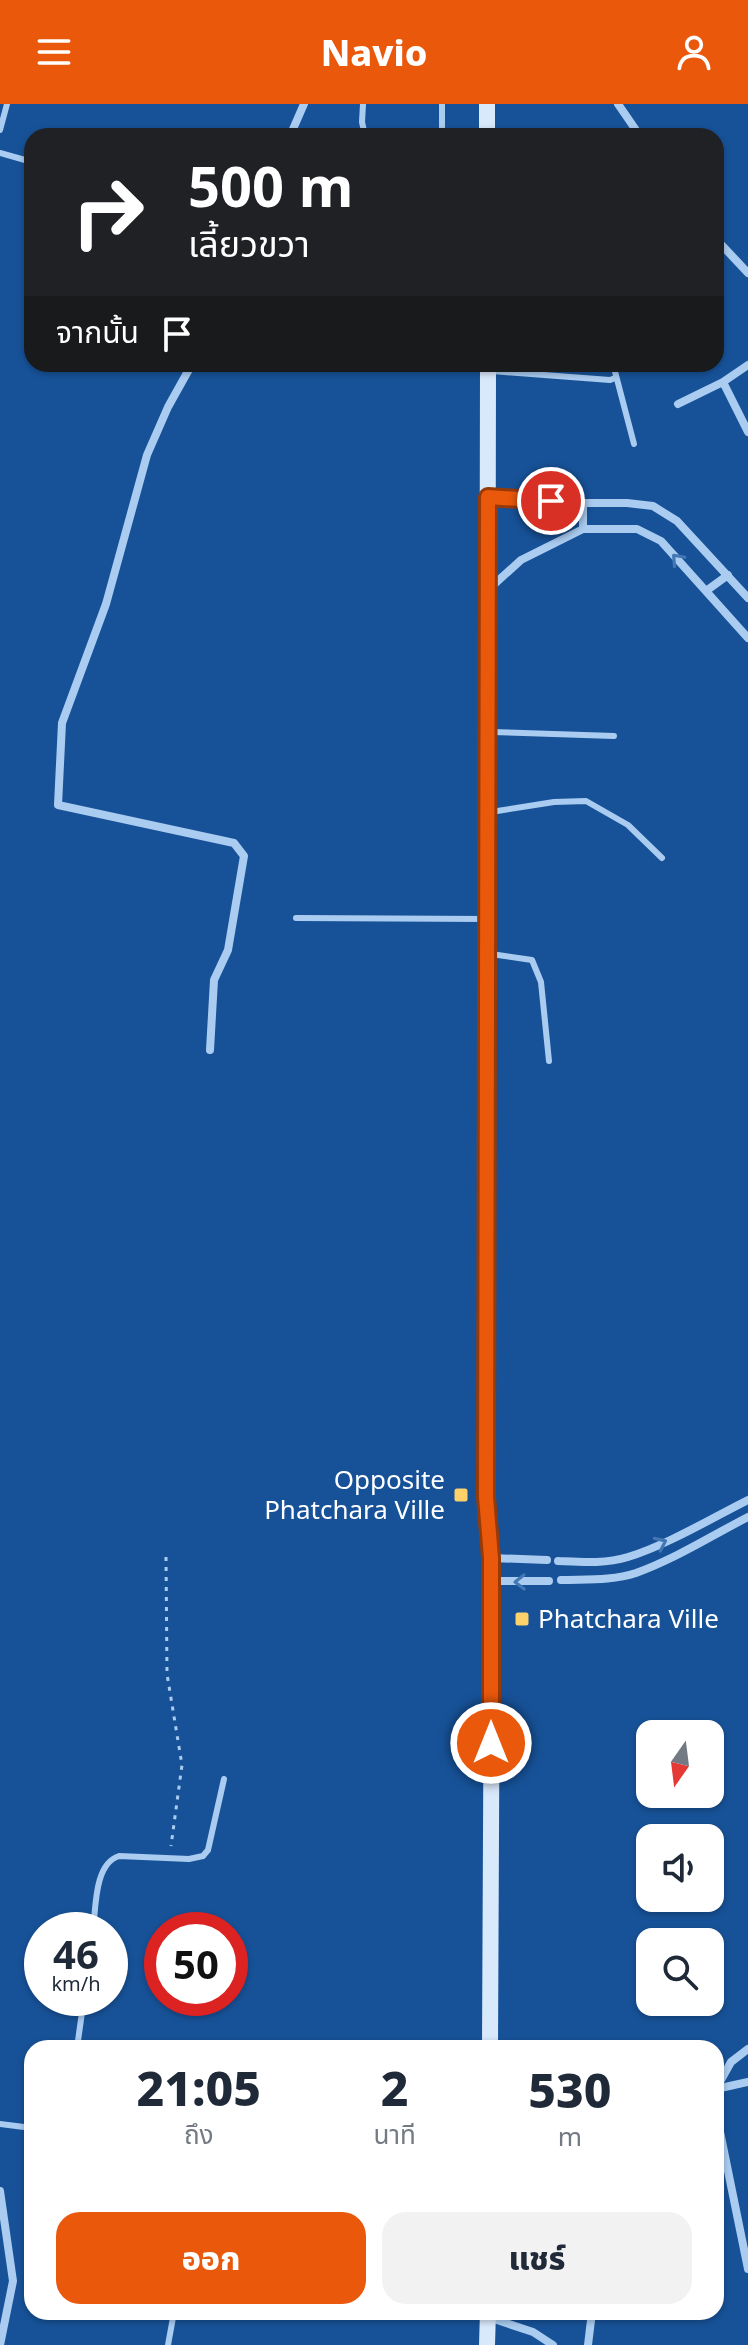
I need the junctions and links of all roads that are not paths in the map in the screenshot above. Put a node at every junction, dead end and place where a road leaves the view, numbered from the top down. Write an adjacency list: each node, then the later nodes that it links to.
1 (7, 104): 12 (lane)
2 (304, 104): 7 (street)
3 (363, 104): 8 (lane)
4 (442, 104): 9 (lane)
5 (487, 104): 10 (main road)
6 (618, 104): 11 (street)
7 (294, 128)
8 (363, 128)
9 (442, 128)
10 (487, 128)
11 (634, 128)
12 (0, 130)
13 (0, 153): 14 (lane)
14 (24, 160)
15 (724, 248): 16 (street)
16 (748, 273)
17 (748, 365): 24 (street)
18 (188, 372): 43 (street)
19 (488, 372): 28 (main road)
20 (525, 372): 22 (lane)
21 (614, 372): 23 (lane)
22 (544, 374): 23 (lane)
23 (615, 378): 27 (lane)
24 (723, 382): 25 (street); 26 (street)
25 (678, 404)
26 (748, 432)
27 (634, 444)
28 (488, 497): 29 (street); 32 (main road)
29 (583, 503): 30 (street); 31 (street)
30 (583, 529): 32 (street); 33 (street, one-way to 30)
31 (728, 575): 33 (street); 34 (street)
32 (487, 591): 36 (main road)
33 (706, 591): 35 (street)
34 (748, 598)
35 (748, 638)
36 (487, 732): 37 (lane); 38 (main road)
37 (614, 736)
38 (487, 812): 39 (lane); 41 (main road)
39 (662, 858)
40 (296, 918): 41 (lane)
41 (487, 919): 42 (main road)
42 (487, 954): 44 (lane); 47 (main road)
43 (210, 1050)
44 (549, 1061)
45 (748, 1500): 48 (street, one-way to 45)
46 (748, 1517): 51 (street)
47 (491, 1558): 49 (street); 53 (main road)
48 (627, 1558): 50 (street); 51 (street)
49 (547, 1560)
50 (558, 1561)
51 (634, 1573): 52 (street)
52 (561, 1580)
53 (491, 1581): 54 (street, one-way to 53); 59 (main road)
54 (549, 1581)
55 (224, 1779): 56 (lane)
56 (95, 1912)
57 (81, 2016): 58 (lane)
58 (78, 2040)
59 (490, 2040)
60 (748, 2049): 61 (street)
61 (724, 2075)
62 (748, 2082): 63 (street)
63 (724, 2087)
64 (0, 2124): 65 (lane)
65 (24, 2127)
66 (724, 2146): 68 (street)
67 (0, 2191): 74 (street)
68 (745, 2236): 69 (street)
69 (748, 2269)
70 (173, 2320): 75 (lane)
71 (488, 2320): 76 (main road)
72 (501, 2320): 77 (street)
73 (591, 2320): 78 (street)
74 (0, 2345)
75 (168, 2345)
76 (487, 2345)
77 (553, 2345)
78 (588, 2345)

